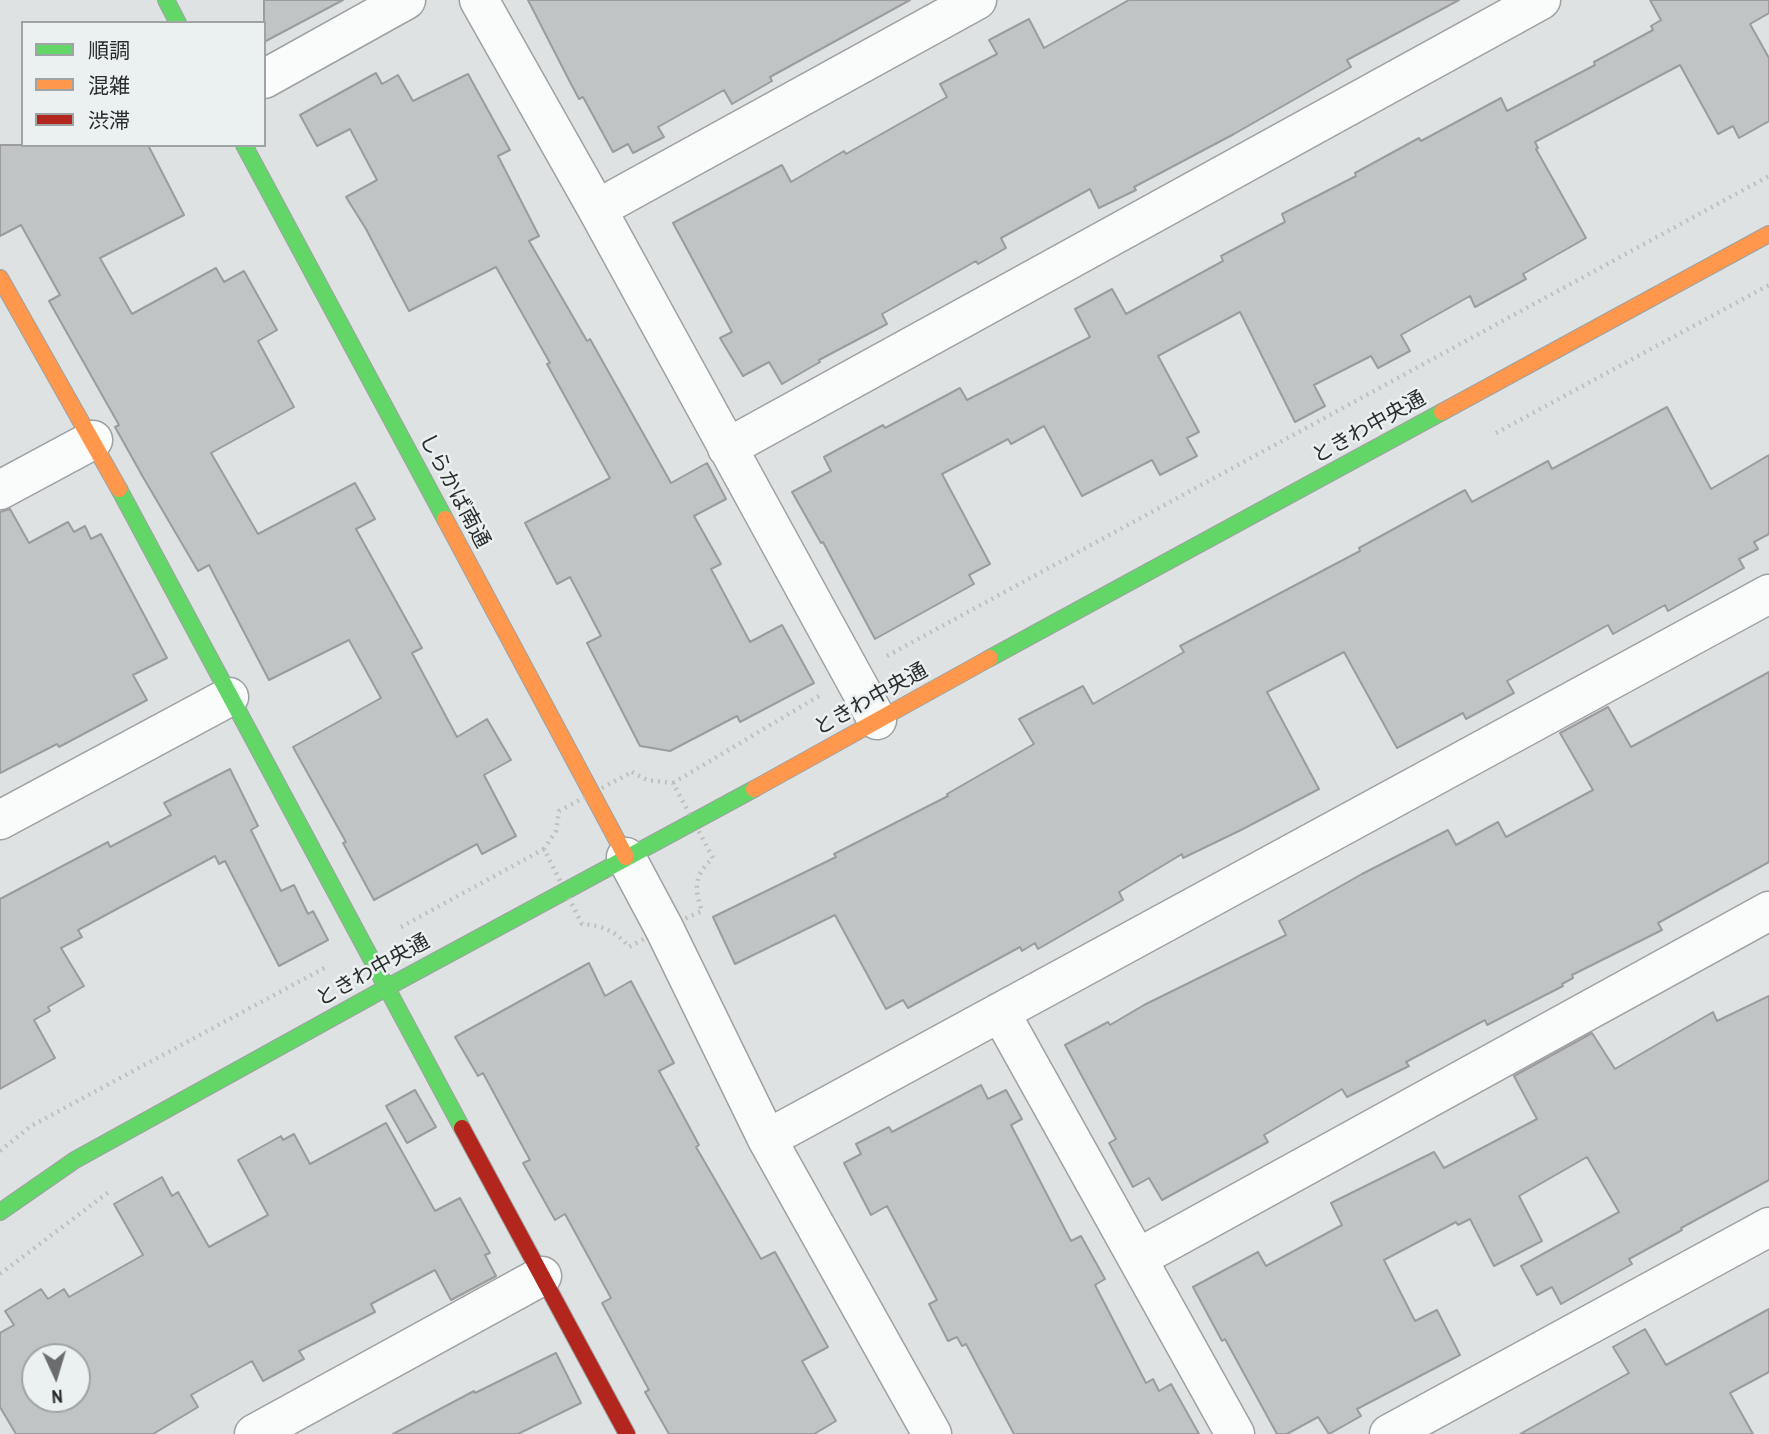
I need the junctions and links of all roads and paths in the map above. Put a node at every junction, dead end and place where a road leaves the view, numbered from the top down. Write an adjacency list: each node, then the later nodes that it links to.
1 (166, 0): 6 (street)
2 (405, 0): 7 (street)
3 (479, 0): 10 (street)
4 (977, 0): 10 (street)
5 (1541, 0): 14 (street)
6 (177, 21)
7 (266, 78)
8 (245, 147): 23 (street, しらかば南通)
9 (1769, 176): 17 (path)
10 (597, 209): 14 (street)
11 (1769, 234): 19 (street, ときわ中央通)
12 (0, 278): 13 (street)
13 (93, 440): 15 (street); 18 (street)
14 (727, 449): 17 (street)
15 (0, 490)
16 (1769, 594): 29 (street)
17 (852, 676): 19 (street); 20 (path)
18 (229, 697): 21 (street); 27 (street)
19 (877, 720): 23 (street, ときわ中央通)
20 (673, 783)
21 (0, 820)
22 (544, 849): 27 (path)
23 (626, 857): 28 (street, ときわ中央通); 30 (street)
24 (1769, 911): 35 (street)
25 (582, 924): 26 (path)
26 (571, 930)
27 (364, 947): 28 (street); 31 (path)
28 (386, 988): 33 (street, ときわ中央通); 37 (street)
29 (1000, 1012): 30 (street); 35 (street)
30 (767, 1139): 40 (street)
31 (0, 1152)
32 (120, 1184): 36 (path)
33 (0, 1212)
34 (1769, 1227): 42 (street)
35 (1138, 1258): 41 (street)
36 (0, 1273)
37 (542, 1276): 38 (street); 39 (street)
38 (254, 1434)
39 (627, 1434)
40 (932, 1434)
41 (1235, 1434)
42 (1389, 1434)

